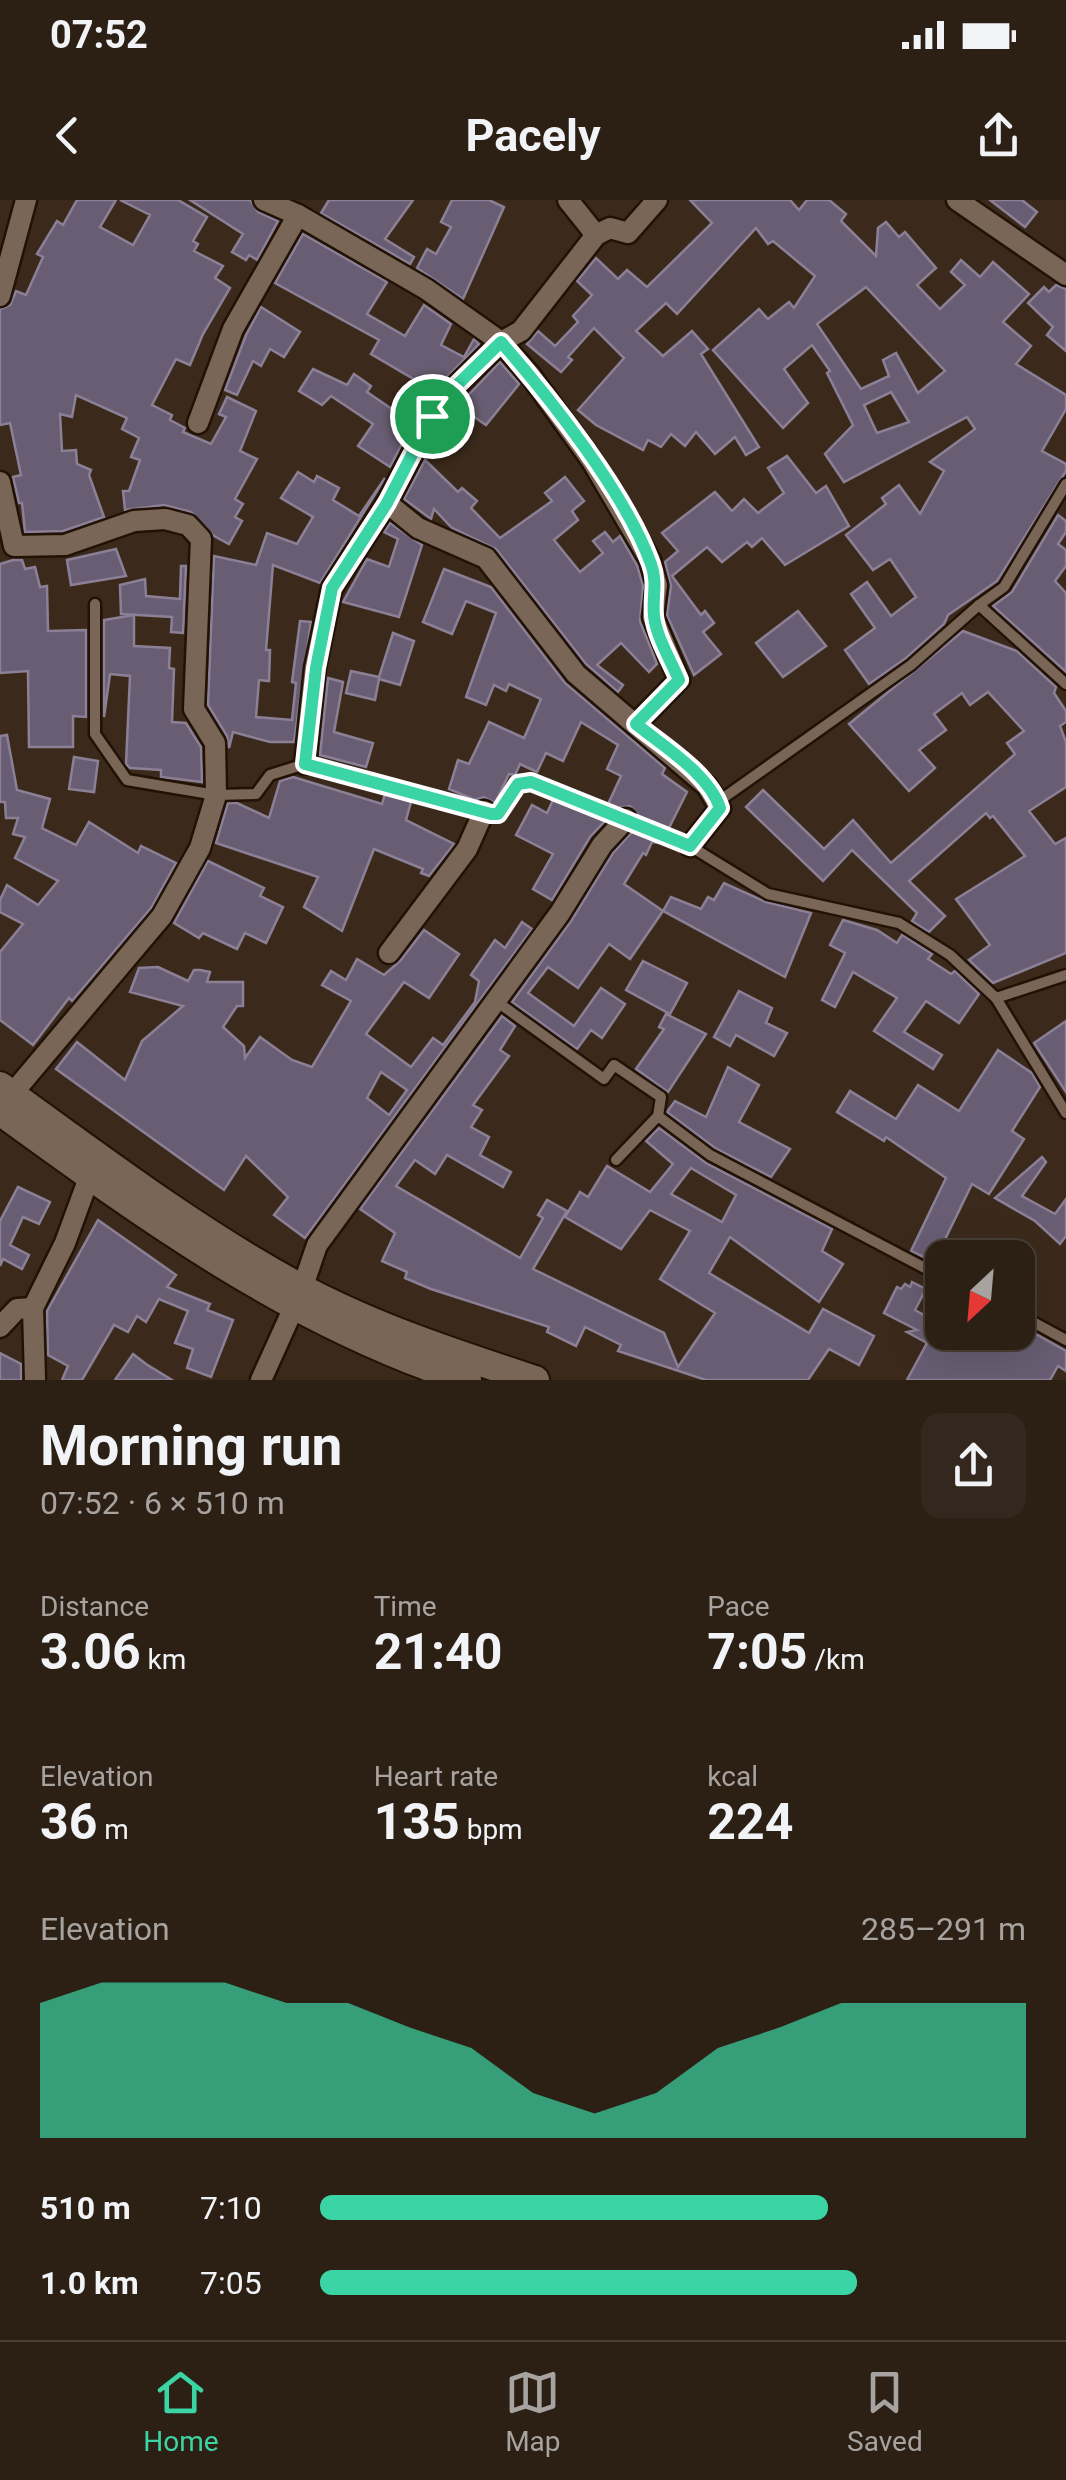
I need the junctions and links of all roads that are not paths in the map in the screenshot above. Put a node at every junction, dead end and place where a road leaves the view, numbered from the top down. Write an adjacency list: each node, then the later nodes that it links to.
1 (26, 200): 9 (street)
2 (264, 200): 6 (street)
3 (568, 200): 7 (street)
4 (657, 200): 7 (street)
5 (957, 200): 8 (street)
6 (298, 215): 10 (street); 11 (street)
7 (596, 235): 10 (street)
8 (1066, 275)
9 (0, 296)
10 (501, 342): 14 (street); 19 (street)
11 (198, 423)
12 (0, 482): 15 (street)
13 (1066, 484): 17 (lane)
14 (387, 503): 19 (street); 20 (street)
15 (7, 548): 21 (street)
16 (94, 604): 21 (lane)
17 (980, 605): 18 (lane); 22 (lane)
18 (1066, 684)
19 (636, 724): 22 (street)
20 (305, 764): 21 (lane); 23 (lane)
21 (216, 795): 30 (street)
22 (718, 801): 25 (street)
23 (484, 811): 24 (lane); 26 (street)
24 (626, 819): 25 (lane); 29 (street)
25 (690, 846): 28 (lane)
26 (389, 953)
27 (1066, 975): 28 (lane)
28 (996, 998): 31 (lane)
29 (495, 1000): 32 (lane); 36 (street)
30 (4, 1097): 34 (main road); 36 (main road)
31 (1066, 1113)
32 (658, 1116): 33 (lane); 35 (lane)
33 (616, 1160)
34 (90, 1175): 36 (main road); 37 (street)
35 (925, 1268)
36 (298, 1298): 42 (street); 43 (main road); 44 (main road)
37 (33, 1308): 39 (street); 41 (street)
38 (1035, 1323): 40 (lane)
39 (0, 1326)
40 (1066, 1340)
41 (34, 1380)
42 (261, 1380)
43 (467, 1380)
44 (535, 1380)

